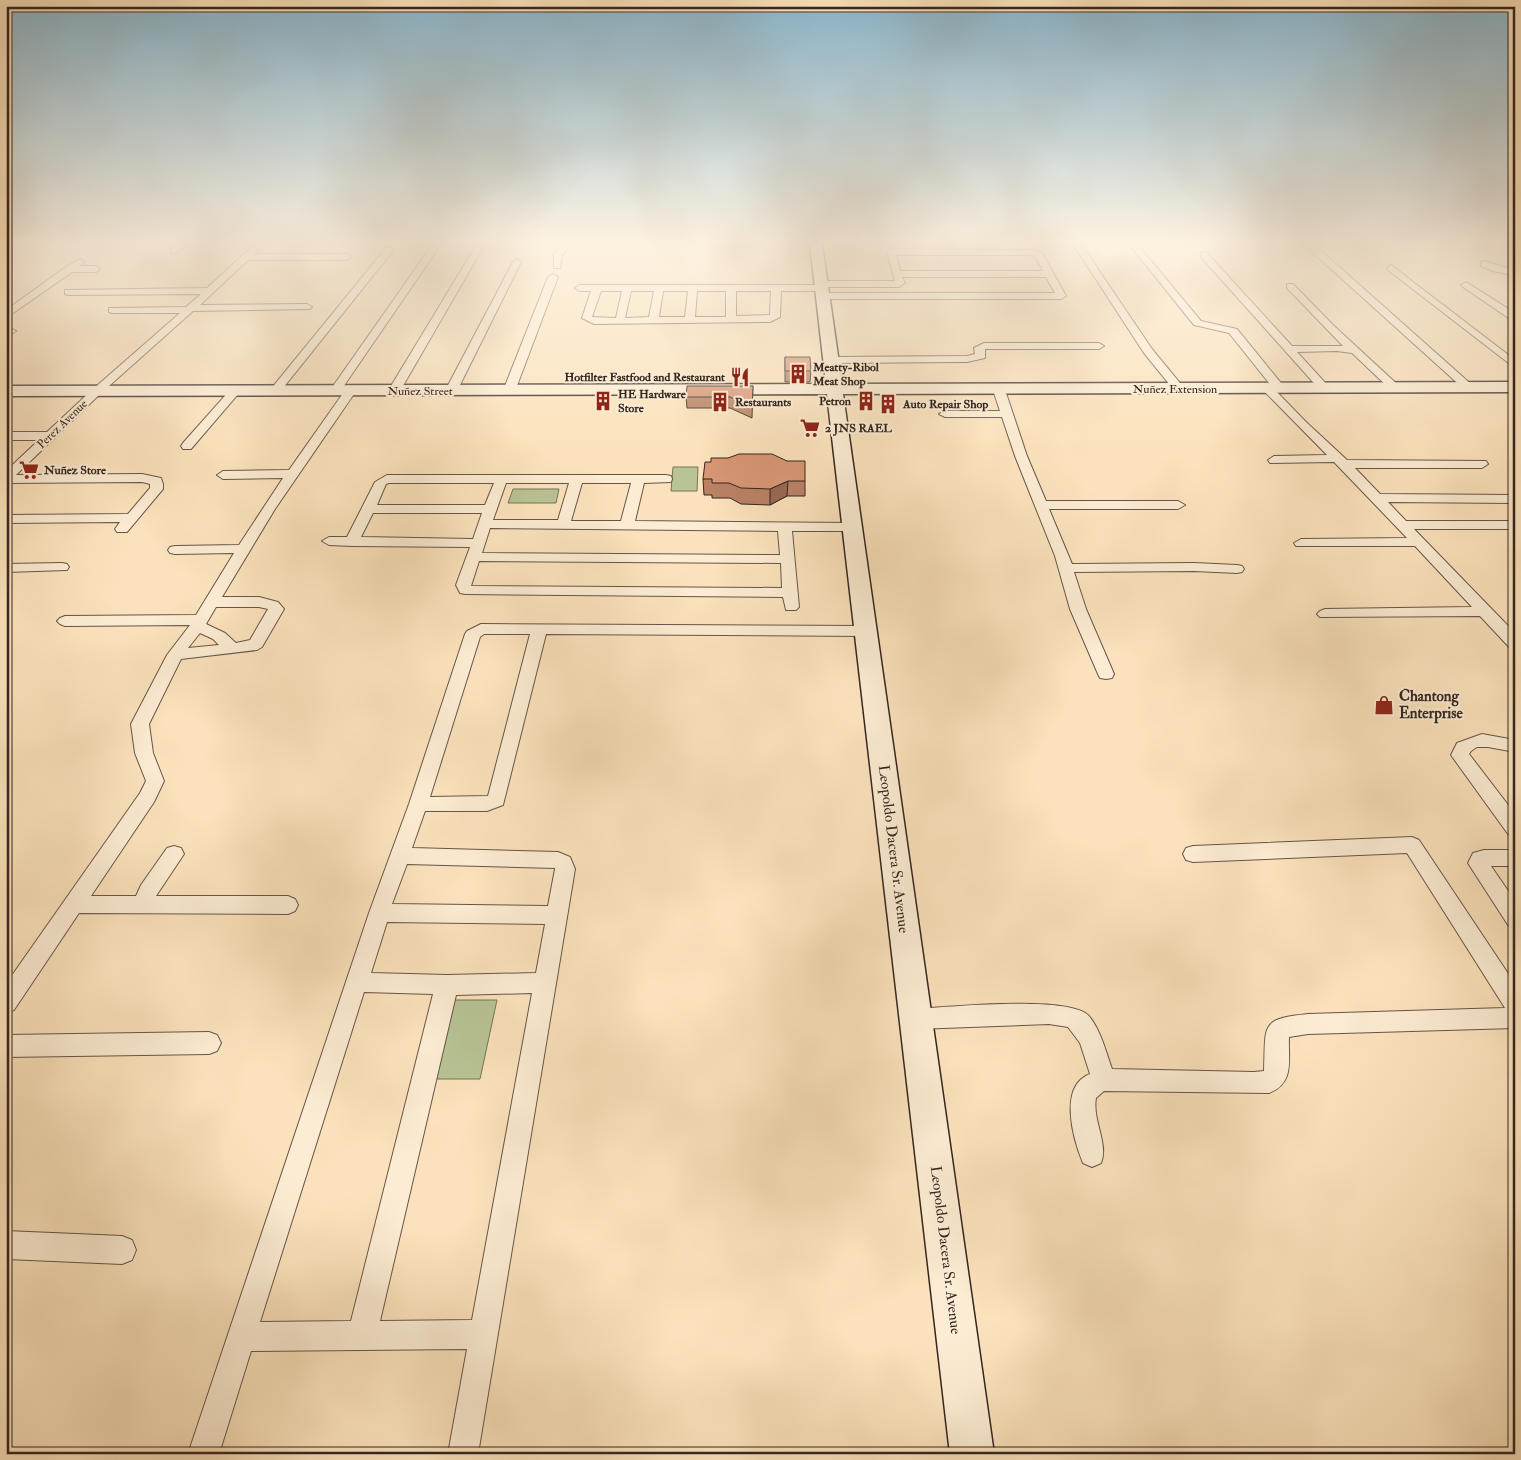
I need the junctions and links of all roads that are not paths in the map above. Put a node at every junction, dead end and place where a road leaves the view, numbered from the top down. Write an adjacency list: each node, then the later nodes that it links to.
1 (186, 312): 46 (street, Perez Avenue)
2 (339, 312): 41 (street)
3 (393, 312): 42 (street)
4 (441, 312): 43 (street)
5 (491, 312): 44 (street)
6 (539, 312): 45 (street)
7 (589, 312): 20 (street)
8 (622, 312): 20 (street)
9 (655, 312): 21 (street)
10 (691, 312): 22 (street)
11 (732, 312): 23 (street)
12 (775, 312): 23 (street)
13 (824, 312): 29 (street, Leopoldo Dacera Sr. Avenue)
14 (1122, 312): 34 (street)
15 (1189, 312): 35 (street)
16 (1256, 312): 27 (street)
17 (1317, 312): 28 (street)
18 (1384, 312): 32 (street)
19 (1447, 312): 30 (street)
20 (620, 320): 21 (street)
21 (654, 320): 22 (street)
22 (690, 320): 23 (street)
23 (732, 320)
24 (6, 329): 25 (street)
25 (6, 335)
26 (1099, 346): 29 (street)
27 (1289, 349): 28 (street); 36 (street)
28 (1356, 351): 31 (street)
29 (830, 360): 37 (street, Leopoldo Dacera Sr. Avenue)
30 (1515, 365)
31 (1394, 387): 32 (street, Nuñez Extension); 36 (street, Nuñez Extension)
32 (1468, 387): 33 (street, Nuñez Extension)
33 (1515, 387)
34 (1178, 388): 35 (street, Nuñez Extension); 38 (street, Nuñez Extension)
35 (1273, 388): 36 (street, Nuñez Extension); 53 (street)
36 (1324, 388)
37 (834, 389): 38 (street, Nuñez Extension); 45 (street, Nuñez Street); 76 (street, Leopoldo Dacera Sr. Avenue)
38 (999, 390): 48 (street)
39 (6, 391): 46 (street, Nuñez Street)
40 (235, 391): 41 (street, Nuñez Street); 46 (street, Nuñez Street); 51 (street)
41 (275, 391): 42 (street, Nuñez Street)
42 (342, 391): 43 (street, Nuñez Street); 55 (street)
43 (394, 391): 44 (street, Nuñez Street)
44 (451, 391): 45 (street, Nuñez Street)
45 (509, 391)
46 (96, 392): 50 (street, Perez Avenue)
47 (945, 414): 48 (street)
48 (1007, 414): 65 (street)
49 (6, 436): 50 (street)
50 (50, 436): 57 (street, Perez Avenue)
51 (187, 446)
52 (1274, 460): 53 (street)
53 (1341, 461): 54 (street); 62 (street)
54 (1482, 464)
55 (292, 474): 56 (street); 82 (street)
56 (223, 475)
57 (6, 478): 68 (street)
58 (577, 479): 59 (street); 61 (street); 72 (street)
59 (638, 479): 60 (street); 73 (street)
60 (666, 479)
61 (501, 480): 66 (street); 67 (street)
62 (1376, 498): 63 (street); 74 (street)
63 (1515, 499)
64 (1178, 504): 65 (street)
65 (1042, 505): 88 (street)
66 (369, 509): 67 (street); 79 (street)
67 (490, 509): 70 (street)
68 (132, 518): 69 (street); 77 (street)
69 (6, 519)
70 (485, 524): 72 (street); 84 (street)
71 (1515, 524): 74 (street)
72 (563, 525): 73 (street)
73 (627, 525): 75 (street)
74 (1401, 525): 80 (street)
75 (786, 526): 76 (street); 85 (street)
76 (852, 527): 96 (street, Leopoldo Dacera Sr. Avenue)
77 (122, 529)
78 (329, 541): 79 (street)
79 (352, 542): 84 (street)
80 (1418, 542): 81 (street); 91 (street)
81 (1301, 543)
82 (243, 549): 83 (street); 90 (street)
83 (174, 550)
84 (476, 550): 85 (street); 85 (street)
85 (788, 559)
86 (62, 567): 87 (street)
87 (6, 568)
88 (1066, 568): 89 (street); 100 (street)
89 (1237, 568)
90 (210, 602): 94 (street); 98 (street)
91 (1483, 610): 92 (street); 97 (street)
92 (1325, 614)
93 (65, 621): 94 (street)
94 (198, 623): 98 (street); 99 (street)
95 (539, 630): 96 (street); 102 (street); 102 (street)
96 (866, 631): 120 (street, Leopoldo Dacera Sr. Avenue)
97 (1515, 643)
98 (232, 649): 99 (street)
99 (175, 655): 108 (street)
100 (1106, 674)
101 (1515, 746): 103 (street)
102 (418, 804): 106 (street)
103 (1515, 829)
104 (174, 854): 109 (street)
105 (1193, 854): 118 (street)
106 (400, 856): 111 (street); 112 (street)
107 (1515, 858): 113 (street)
108 (74, 904): 109 (street); 117 (street)
109 (142, 905): 110 (street)
110 (288, 905)
111 (379, 913): 112 (street); 114 (street)
112 (558, 915): 115 (street)
113 (1515, 919)
114 (358, 982): 116 (street); 129 (street)
115 (546, 983): 116 (street); 127 (street)
116 (447, 985): 128 (street)
117 (6, 1003)
118 (1515, 1004)
119 (1515, 1018): 123 (street)
120 (916, 1019): 123 (street); 132 (street, Leopoldo Dacera Sr. Avenue)
121 (209, 1043): 122 (street)
122 (6, 1046)
123 (1104, 1080): 124 (street)
124 (1092, 1154)
125 (6, 1245): 126 (street)
126 (122, 1250)
127 (483, 1334): 128 (street); 131 (street)
128 (362, 1336): 129 (street)
129 (242, 1337): 130 (street)
130 (203, 1454)
131 (463, 1454)
132 (972, 1454)

